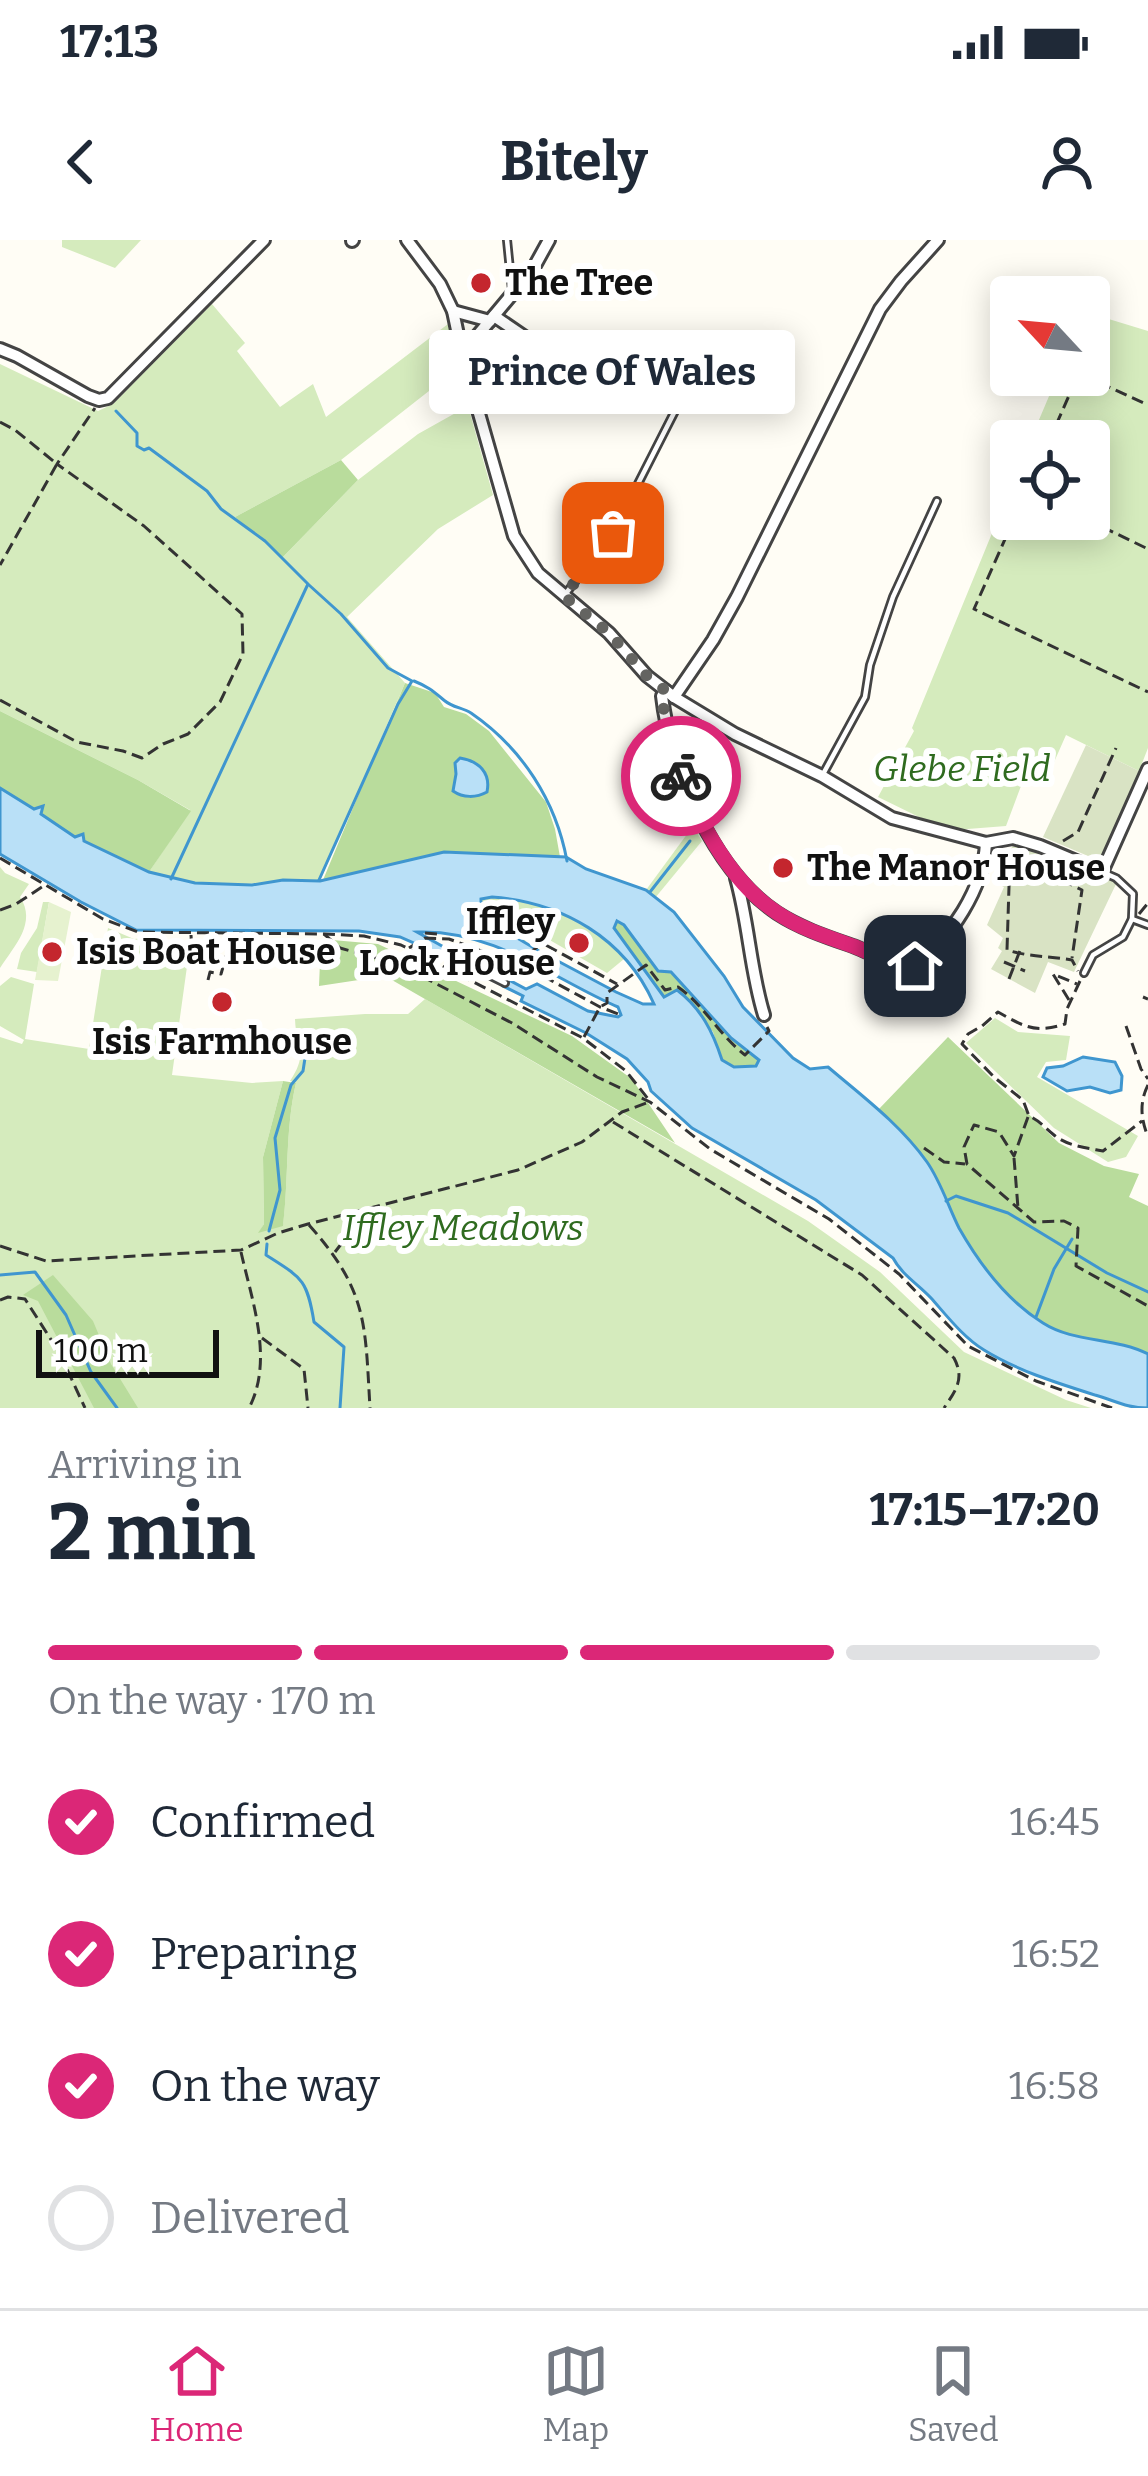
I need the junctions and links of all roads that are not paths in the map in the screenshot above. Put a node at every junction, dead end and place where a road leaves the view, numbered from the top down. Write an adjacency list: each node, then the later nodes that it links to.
1 (265, 240): 9 (street)
2 (407, 240): 7 (street)
3 (507, 240): 6 (lane)
4 (549, 240): 6 (street)
5 (938, 240): 15 (street)
6 (512, 296): 8 (street)
7 (453, 311): 8 (street); 10 (street)
8 (492, 318): 10 (street); 11 (street)
9 (0, 349)
10 (462, 354): 14 (street)
11 (618, 378)
12 (677, 407): 14 (lane)
13 (937, 501): 17 (lane)
14 (564, 596): 15 (street)
15 (670, 694): 17 (street); 20 (street)
16 (1148, 769): 19 (street)
17 (822, 776): 18 (street)
18 (986, 843): 19 (street); 20 (street)
19 (1102, 872): 21 (lane)
20 (736, 878): 26 (street)
21 (1132, 919): 22 (lane); 24 (lane)
22 (1148, 925)
23 (465, 963): 25 (lane)
24 (1084, 973)
25 (505, 983)
26 (764, 1015)

